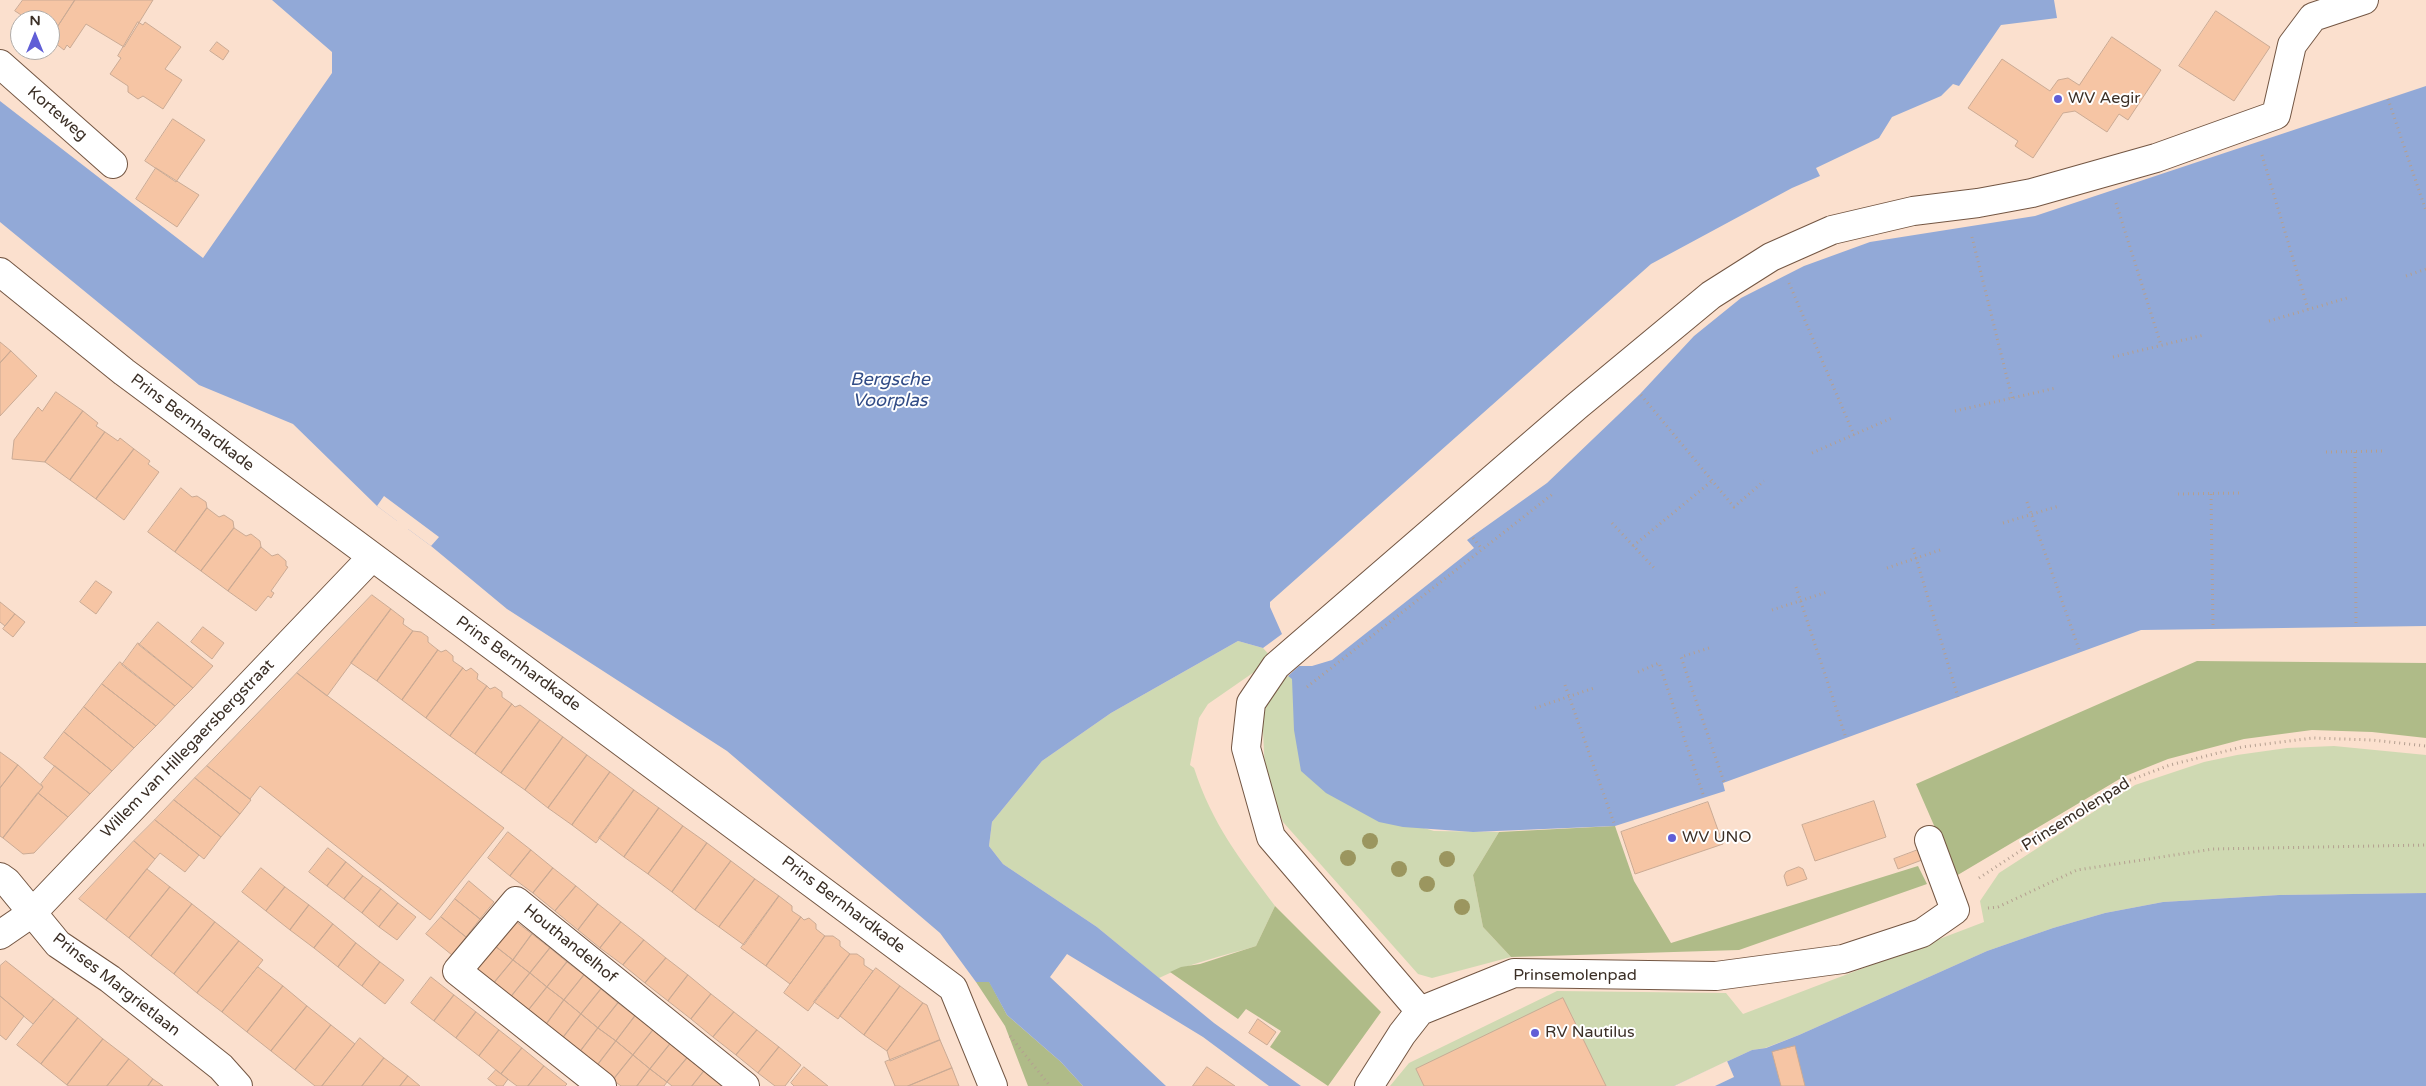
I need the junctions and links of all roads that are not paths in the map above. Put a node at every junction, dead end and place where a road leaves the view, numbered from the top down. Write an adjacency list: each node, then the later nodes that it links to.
1 (2364, 0): 10 (street)
2 (0, 64): 3 (street, Korteweg)
3 (113, 164)
4 (0, 272): 5 (street, Prins Bernhardkade)
5 (372, 557): 8 (street, Willem van Hillegaersbergstraat); 14 (street, Prins Bernhardkade)
6 (1929, 840): 10 (street, Prinsemolenpad)
7 (0, 877): 8 (street, Prinses Margrietlaan)
8 (32, 913): 9 (street, Willem van Hillegaersbergstraat); 11 (street, Prinses Margrietlaan)
9 (0, 935)
10 (1420, 1011): 15 (street)
11 (238, 1086)
12 (602, 1086): 13 (street, Houthandelhof)
13 (745, 1086)
14 (993, 1086)
15 (1369, 1086)

